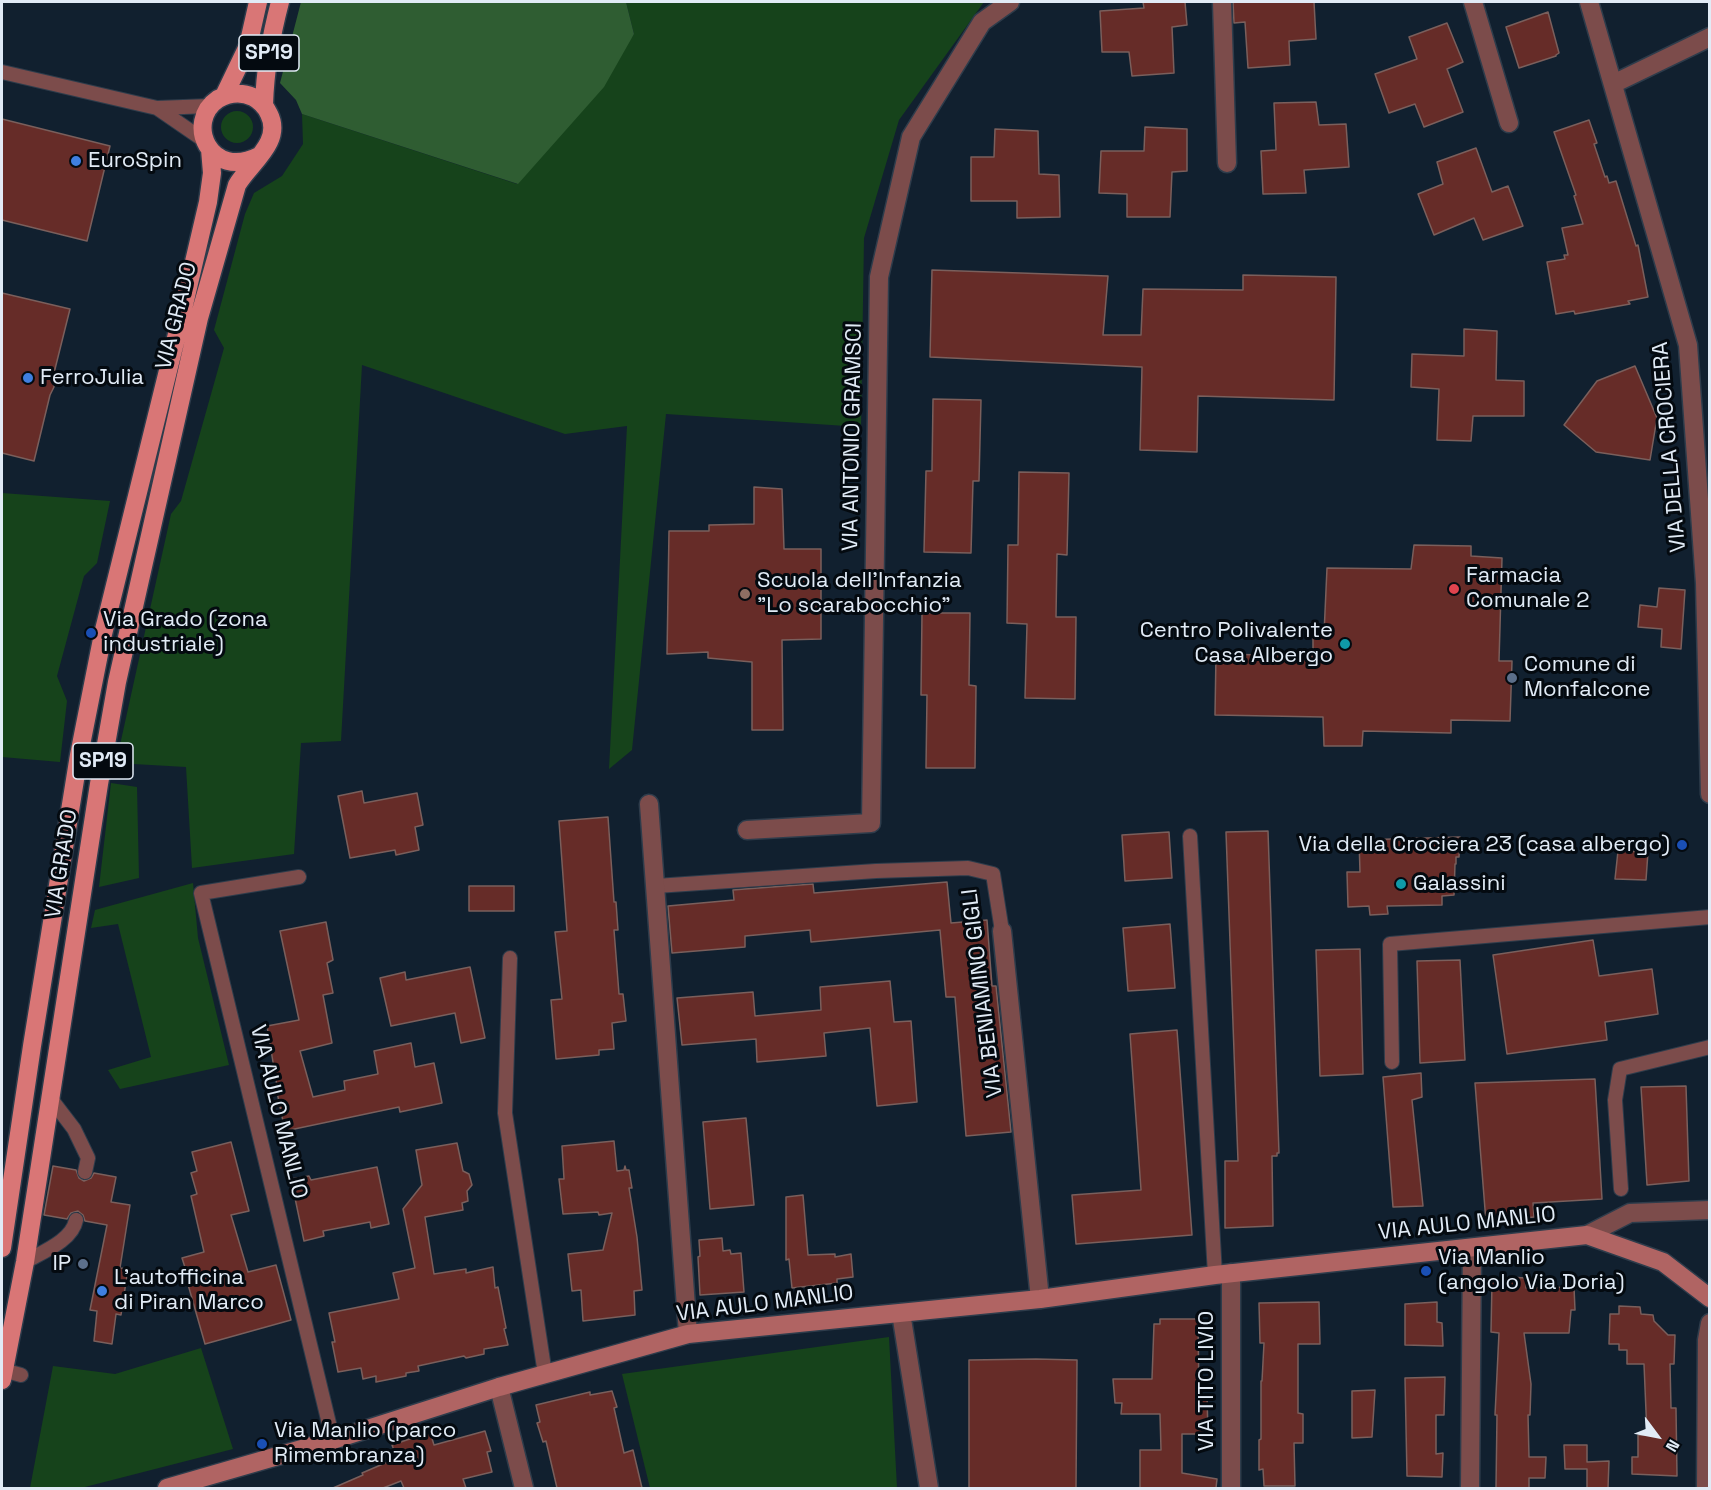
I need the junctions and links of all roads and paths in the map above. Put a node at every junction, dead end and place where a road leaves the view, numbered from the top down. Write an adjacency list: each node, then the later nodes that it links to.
1 (258, 2): 10 (main road, VIA GRADO / SP19)
2 (280, 2): 11 (main road, VIA GRADO / SP19)
3 (1010, 2): 20 (street, VIA ANTONIO GRAMSCI)
4 (1222, 2): 16 (street)
5 (1473, 2): 13 (street)
6 (1589, 2): 9 (street, VIA DELLA CROCIERA)
7 (1710, 37): 9 (street)
8 (2, 72): 12 (lane)
9 (1613, 84): 17 (street, VIA DELLA CROCIERA)
10 (217, 101): 11 (main road, SP19); 12 (lane); 14 (main road, VIA GRADO / SP19)
11 (264, 105): 15 (main road, VIA GRADO / SP19)
12 (157, 108): 14 (lane)
13 (1509, 123)
14 (207, 145): 15 (main road); 35 (main road, VIA GRADO / SP19)
15 (259, 156): 29 (main road, VIA GRADO / SP19)
16 (1227, 163)
17 (1707, 583): 18 (street, VIA DELLA CROCIERA)
18 (1710, 794)
19 (650, 804): 23 (street)
20 (747, 830)
21 (1190, 836): 38 (lane)
22 (299, 877): 47 (lane, VIA AULO MANLIO)
23 (656, 886): 25 (lane, VIA BENIAMINO GIGLI); 42 (street)
24 (1710, 917): 28 (lane)
25 (1002, 931): 40 (street, VIA BENIAMINO GIGLI)
26 (510, 958): 44 (lane)
27 (1710, 1047): 31 (lane)
28 (1392, 1062)
29 (51, 1099): 30 (lane); 37 (main road, VIA GRADO / SP19)
30 (85, 1172)
31 (1621, 1188)
32 (1710, 1210): 34 (street)
33 (76, 1220): 37 (lane)
34 (1587, 1235): 36 (street, VIA AULO MANLIO); 39 (street, VIA AULO MANLIO)
35 (2, 1248)
36 (1472, 1248): 38 (street, VIA AULO MANLIO); 52 (street)
37 (25, 1262): 45 (main road, VIA GRADO / SP19)
38 (1223, 1274): 40 (street, VIA AULO MANLIO); 51 (street, VIA TITO LIVIO)
39 (1710, 1298)
40 (1040, 1299): 41 (street, VIA AULO MANLIO)
41 (901, 1313): 42 (street, VIA AULO MANLIO); 50 (street)
42 (688, 1334): 44 (street, VIA AULO MANLIO)
43 (1709, 1335): 53 (street)
44 (546, 1374): 46 (street, VIA AULO MANLIO)
45 (9, 1375)
46 (499, 1387): 47 (street, VIA AULO MANLIO); 49 (street)
47 (333, 1440): 48 (street, VIA AULO MANLIO)
48 (167, 1488)
49 (524, 1488)
50 (929, 1488)
51 (1231, 1488)
52 (1470, 1488)
53 (1706, 1488)

